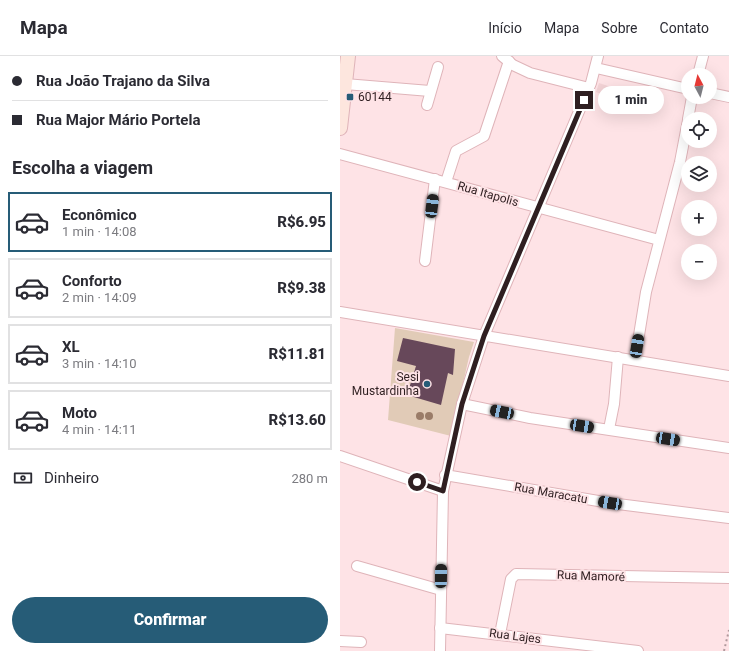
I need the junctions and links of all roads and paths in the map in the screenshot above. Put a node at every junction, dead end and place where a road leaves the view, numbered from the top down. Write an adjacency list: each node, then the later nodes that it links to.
1 (598, 56): 6 (street)
2 (703, 56): 7 (street)
3 (505, 58): 10 (street); 20 (street)
4 (345, 60): 8 (main road)
5 (438, 67): 11 (street)
6 (596, 68): 9 (street); 10 (street)
7 (700, 68)
8 (345, 84): 11 (street); 15 (main road)
9 (681, 87)
10 (589, 88): 21 (street)
11 (430, 91): 14 (street)
12 (717, 95): 13 (street)
13 (729, 97)
14 (427, 105)
15 (340, 124): 16 (main road)
16 (340, 128)
17 (683, 148): 22 (street)
18 (340, 154): 19 (street, Rua Itapolis)
19 (435, 179): 20 (street, Rua Itapolis); 23 (street)
20 (446, 182): 21 (street, Rua Itapolis)
21 (539, 208): 22 (street, Rua Itapolis); 25 (street)
22 (659, 240): 27 (street)
23 (425, 260)
24 (340, 312): 25 (street)
25 (484, 336): 26 (street); 29 (street)
26 (618, 357): 27 (street); 30 (street)
27 (635, 360): 28 (street)
28 (729, 376)
29 (462, 404): 30 (street); 33 (street)
30 (609, 430): 31 (street)
31 (729, 448)
32 (340, 456): 34 (street)
33 (445, 475): 34 (street); 35 (street, Rua Maracatu)
34 (443, 491): 38 (street)
35 (729, 518)
36 (357, 566): 38 (street)
37 (729, 578): 41 (street, Rua Mamoré)
38 (441, 590): 39 (street)
39 (440, 628): 41 (street, Rua Lajes); 44 (street)
40 (729, 630): 46 (path)
41 (500, 634): 45 (street, Rua Lajes)
42 (340, 641): 43 (street)
43 (361, 642)
44 (440, 651)
45 (638, 651)
46 (724, 651)

